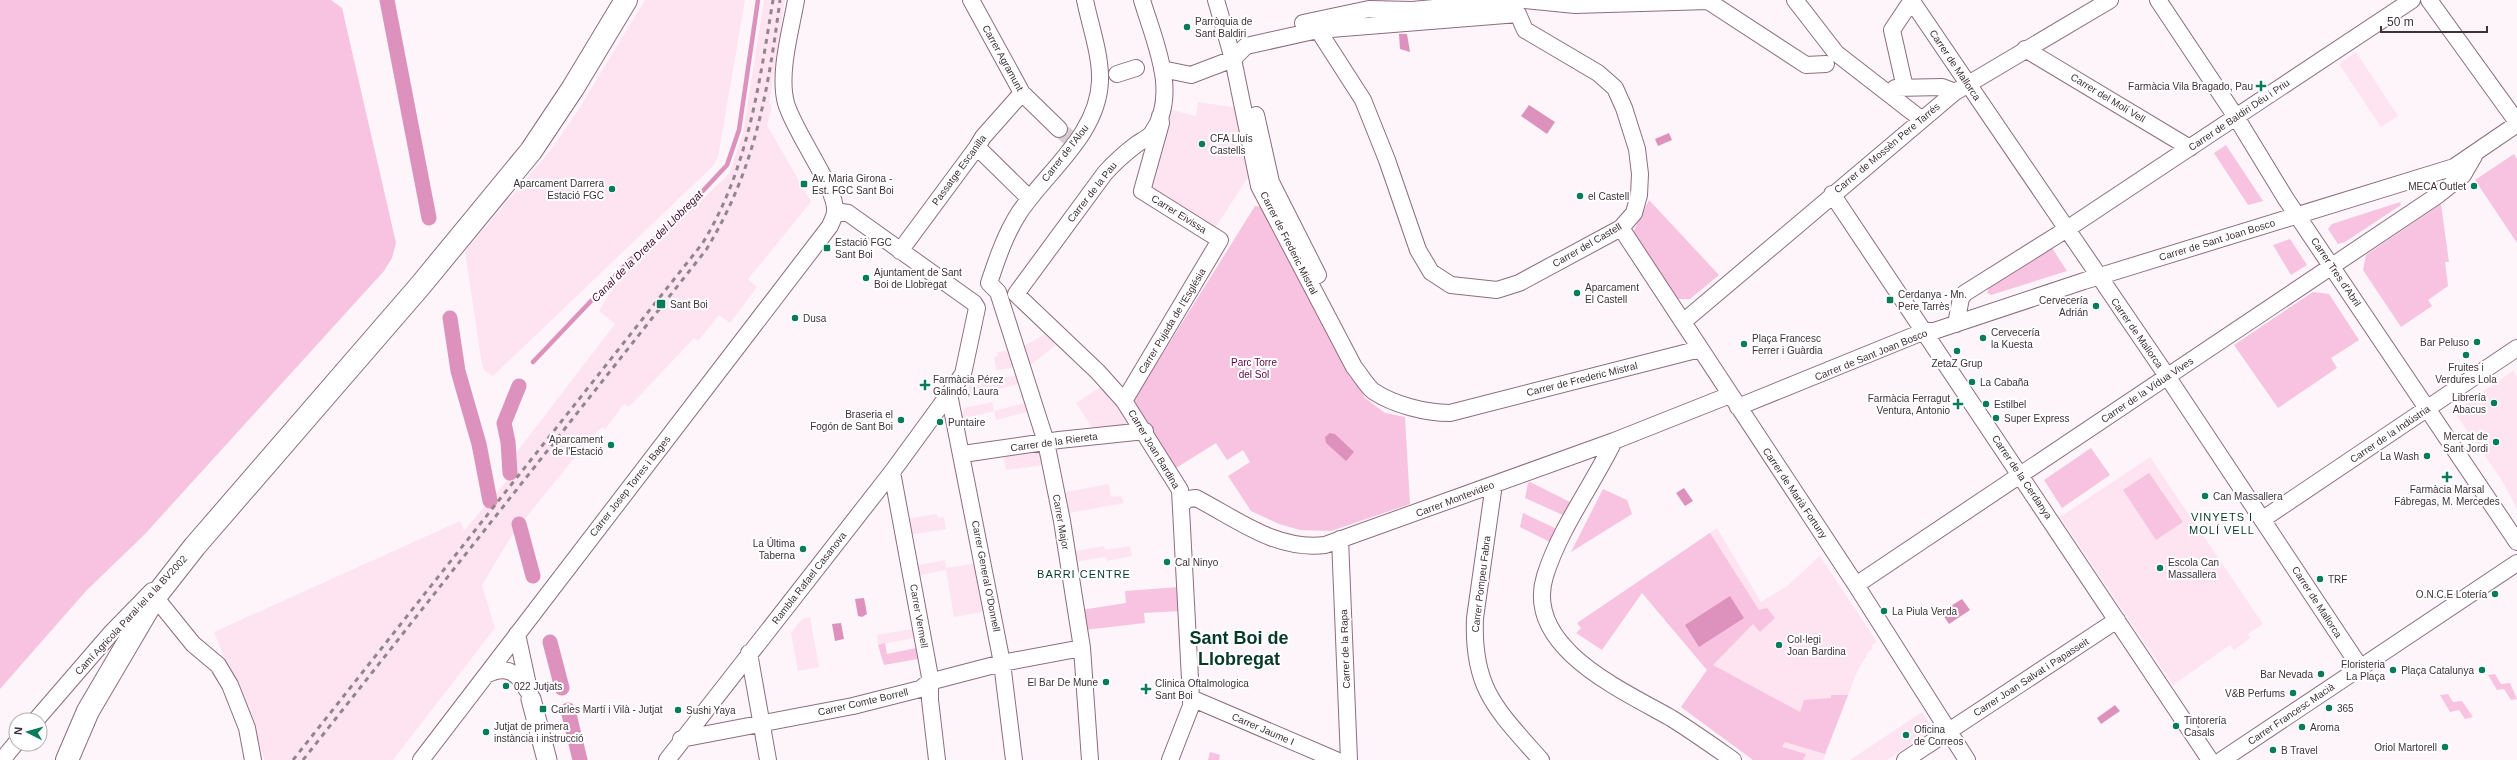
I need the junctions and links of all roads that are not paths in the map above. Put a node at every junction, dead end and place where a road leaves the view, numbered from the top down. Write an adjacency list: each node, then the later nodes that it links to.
1 (626, 0): 70 (main road)
2 (796, 0): 38 (street)
3 (971, 0): 26 (street, Carrer Agramunt)
4 (1085, 0): 37 (street, Carrer de l'Alou)
5 (1142, 0): 21 (street, Carrer de la Pau)
6 (1216, 0): 18 (street, Carrer de Frederic Mistral)
7 (1520, 0): 16 (street)
8 (1525, 0): 19 (street)
9 (1795, 0): 25 (street)
10 (1911, 0): 23 (street); 24 (street, Carrer de Mallorca)
11 (2110, 0): 17 (street, Carrer de Mossèn Pere Tarrés)
12 (2158, 0): 28 (street, Carrer Tres d'Abril)
13 (2412, 0): 28 (street, Carrer de Baldiri Déu i Priu)
14 (2429, 0): 30 (street)
15 (1318, 30): 16 (street, Carrer del Castell); 40 (street, Carrer del Castell); 40 (street, Carrer del Castell)
16 (1246, 46): 18 (street)
17 (2025, 48): 24 (street, Carrer de Mossèn Pere Tarrés); 33 (street, Carrer del Molí Vell)
18 (1233, 59): 21 (street); 53 (street, Carrer de Frederic Mistral)
19 (1826, 64)
20 (1136, 68): 22 (street)
21 (1159, 68): 27 (street, Carrer de la Pau)
22 (1117, 74)
23 (1905, 88): 24 (street); 25 (street)
24 (1961, 88): 29 (street, Carrer de Mossèn Pere Tarrés); 41 (street, Carrer de Mallorca)
25 (1883, 89): 29 (street)
26 (1022, 93): 31 (street, Carrer Agramunt); 32 (street, Passatge Escanilla)
27 (1160, 116): 42 (street, Carrer Eivissa); 47 (street, Carrer de la Pau)
28 (2236, 117): 33 (street, Carrer de Baldiri Déu i Priu); 39 (street, Carrer Tres d'Abril)
29 (1921, 119): 35 (street, Carrer de Mossèn Pere Tarrés)
30 (2517, 123): 34 (street, Carrer de Sant Joan Bosco)
31 (1059, 129)
32 (977, 147): 37 (street); 43 (street, Passatge Escanilla)
33 (2190, 148): 41 (street, Carrer de Baldiri Déu i Priu)
34 (2476, 153): 36 (street, Carrer de Sant Joan Bosco); 39 (street, Carrer de Sant Joan Bosco)
35 (1832, 194): 49 (street, Carrer de Mossèn Pere Tarrés); 51 (street, Carrer de la Cerdanya)
36 (2438, 195): 44 (street, Carrer de la Vídua Vives)
37 (1030, 198): 46 (street, Carrer de l'Alou)
38 (835, 211): 43 (street); 75 (street, Carrer Josep Torres i Bages)
39 (2297, 215): 44 (street, Carrer Tres d'Abril); 45 (street, Carrer de Sant Joan Bosco)
40 (1621, 228): 49 (street, Carrer de Marià Fortuny)
41 (2067, 229): 45 (street, Carrer de Mallorca); 50 (street)
42 (1220, 240): 56 (street, Carrer Pujada de l'Església)
43 (900, 251): 48 (street)
44 (2331, 266): 54 (street, Carrer de la Vídua Vives); 58 (street, Carrer Tres d'Abril)
45 (2099, 277): 50 (street, Carrer de Sant Joan Bosco); 54 (street, Carrer de Mallorca)
46 (998, 292): 47 (street); 48 (street); 61 (street, Carrer Major)
47 (1016, 294): 56 (street, Carrer Joan Bardina)
48 (974, 302): 55 (street, Rambla Rafael Casanova)
49 (1683, 322): 53 (street, Carrer de Marià Fortuny)
50 (1956, 324): 51 (street, Carrer de Sant Joan Bosco)
51 (1925, 332): 57 (street, Carrer de Sant Joan Bosco); 64 (street, Carrer de la Cerdanya)
52 (2517, 348): 58 (street, Carrer de la Indústria)
53 (1700, 349): 57 (street, Carrer de Marià Fortuny)
54 (2167, 376): 64 (street, Carrer de la Vídua Vives); 67 (street, Carrer de Mallorca)
55 (949, 394): 62 (street, Carrer General O'Donnell); 63 (street, Rambla Rafael Casanova)
56 (1124, 401): 59 (street, Carrer Joan Bardina)
57 (1734, 401): 60 (street, Carrer Montevideo); 72 (street, Carrer de Marià Fortuny)
58 (2428, 408): 67 (street, Carrer de la Indústria); 69 (street, Carrer Tres d'Abril)
59 (1145, 431): 61 (street, Carrer de la Riereta); 66 (street, Carrer Joan Bardina)
60 (1614, 441): 65 (street, Carrer Montevideo); 103 (street)
61 (1046, 442): 62 (street, Carrer de la Riereta); 76 (street, Carrer Major)
62 (963, 454): 78 (street, Carrer General O'Donnell)
63 (892, 472): 77 (street, Rambla Rafael Casanova); 81 (street, Carrer Vermell)
64 (2020, 474): 72 (street, Carrer de la Vídua Vives); 74 (street, Carrer de la Cerdanya)
65 (1494, 484): 68 (street, Carrer Montevideo); 102 (street, Carrer Pompeu Fabra)
66 (1182, 504): 68 (street, Carrer Montevideo); 82 (street, Carrer Joan Bardina)
67 (2263, 519): 79 (street, Carrer de Mallorca)
68 (1340, 539): 101 (street, Carrer de la Rapa)
69 (2517, 542)
70 (195, 546): 73 (main road); 84 (street, Camí Agricola Paral·lel a la BV2002)
71 (2517, 563): 79 (street)
72 (1856, 585): 86 (street, Carrer de Marià Fortuny)
73 (155, 596): 90 (main road); 91 (street)
74 (2117, 620): 86 (street, Carrer Joan Salvat i Papasseit); 106 (street, Carrer de la Cerdanya)
75 (517, 634): 80 (street, Carrer Josep Torres i Bages); 83 (street)
76 (1082, 648): 78 (street, Carrer Comte Borrell); 98 (street, Carrer Major)
77 (749, 653): 85 (street); 87 (street, Rambla Rafael Casanova)
78 (1002, 663): 81 (street, Carrer Comte Borrell); 97 (street, Carrer General O'Donnell)
79 (2360, 667): 107 (street, Carrer Francesc Macià)
80 (486, 675): 83 (street); 92 (street, Carrer Josep Torres i Bages)
81 (929, 682): 85 (street, Carrer Comte Borrell); 96 (street, Carrer Vermell)
82 (1191, 698): 99 (street, Carrer Joan Bardina); 100 (street, Carrer Jaume I)
83 (531, 699): 93 (street)
84 (43, 712)
85 (762, 722): 87 (street, Carrer Comte Borrell); 95 (street)
86 (1948, 732): 104 (street, Carrer Joan Salvat i Papasseit); 105 (street, Carrer de Marià Fortuny)
87 (682, 739): 94 (street, Rambla Rafael Casanova)
88 (9, 752): 89 (street)
89 (2, 760)
90 (67, 760)
91 (253, 760)
92 (421, 760)
93 (547, 760)
94 (667, 760)
95 (768, 760)
96 (937, 760)
97 (1014, 760)
98 (1090, 760)
99 (1170, 760)
100 (1336, 760)
101 (1349, 760)
102 (1541, 760)
103 (1733, 760)
104 (1905, 760)
105 (1967, 760)
106 (2210, 760)
107 (2222, 760)

